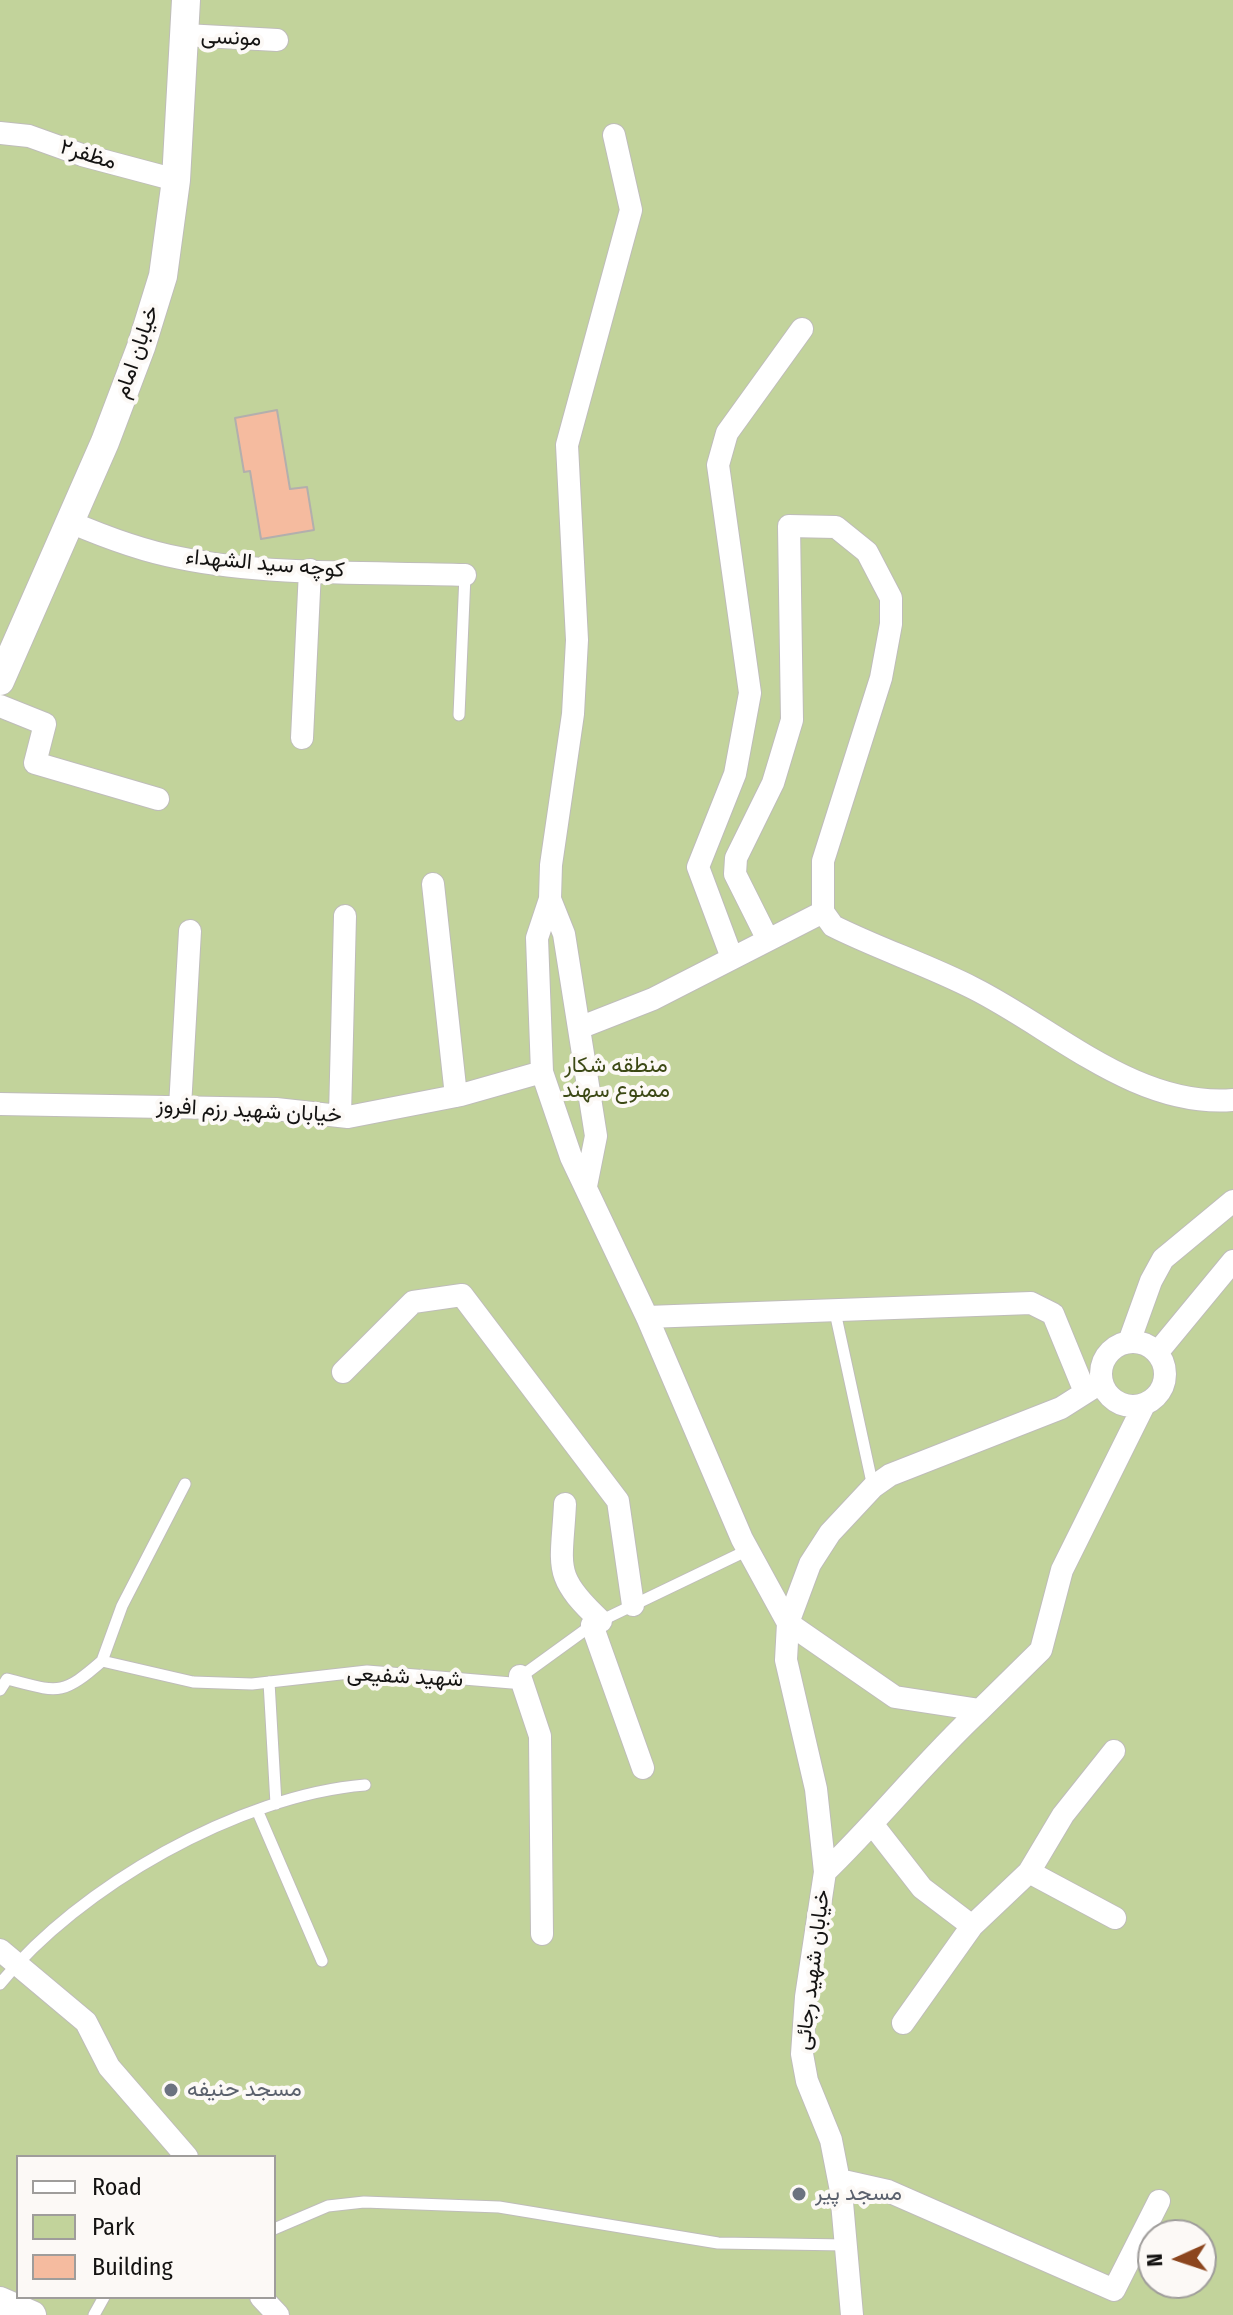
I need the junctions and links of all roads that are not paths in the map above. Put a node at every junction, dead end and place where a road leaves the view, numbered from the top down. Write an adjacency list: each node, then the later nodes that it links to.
1 (186, 0): 2 (street, خیابان امام)
2 (185, 35): 3 (street, مونسی); 6 (street, خیابان امام)
3 (277, 40)
4 (0, 133): 6 (street, مظفر۲)
5 (614, 135): 18 (street)
6 (176, 180): 8 (street, خیابان امام)
7 (802, 329): 23 (street)
8 (70, 522): 9 (street, کوچه سید الشهداء); 11 (street, خیابان امام)
9 (310, 570): 10 (street, کوچه سید الشهداء); 15 (street)
10 (465, 575): 14 (lane)
11 (9, 631): 12 (street, خیابان امام)
12 (0, 681)
13 (0, 706): 16 (street)
14 (459, 715)
15 (302, 738)
16 (158, 799)
17 (433, 884): 26 (street)
18 (550, 899): 24 (street); 25 (street)
19 (823, 912): 22 (street); 22 (street); 27 (street)
20 (345, 916): 30 (street)
21 (190, 931): 29 (street)
22 (768, 940): 23 (street)
23 (732, 958): 24 (street)
24 (579, 1028): 31 (street)
25 (542, 1072): 26 (street, خیابان شهید رزم افروز); 31 (street)
26 (456, 1096): 30 (street, خیابان شهید رزم افروز)
27 (1233, 1100)
28 (0, 1104): 29 (street, خیابان شهید رزم افروز)
29 (180, 1107): 30 (street, خیابان شهید رزم افروز)
30 (340, 1116)
31 (586, 1186): 35 (street)
32 (1233, 1201): 36 (street)
33 (1233, 1261): 37 (street)
34 (835, 1312): 35 (street); 39 (street); 42 (lane)
35 (647, 1317): 44 (street)
36 (1129, 1342): 37 (street); 39 (street)
37 (1157, 1353): 40 (street)
38 (343, 1372): 45 (street)
39 (1093, 1387): 40 (street); 42 (street)
40 (1144, 1405): 52 (street)
41 (185, 1484): 48 (lane)
42 (873, 1487): 47 (street)
43 (565, 1504): 46 (street)
44 (748, 1550): 45 (lane, شهید شفیعی); 47 (street)
45 (633, 1605): 46 (lane, شهید شفیعی)
46 (597, 1623): 49 (lane, شهید شفیعی); 54 (street)
47 (788, 1623): 52 (street); 59 (street, خیابان شهید رجائی)
48 (102, 1661): 50 (lane, شهید شفیعی); 51 (lane)
49 (520, 1676): 50 (lane, شهید شفیعی); 63 (street)
50 (269, 1682): 56 (lane)
51 (0, 1690)
52 (980, 1710): 58 (street)
53 (1114, 1751): 60 (street)
54 (643, 1768)
55 (365, 1785): 56 (lane)
56 (276, 1804): 57 (lane)
57 (257, 1810): 64 (lane); 65 (lane)
58 (873, 1825): 59 (street); 62 (street)
59 (825, 1872): 69 (street, خیابان شهید رجائی)
60 (1029, 1872): 61 (street); 62 (street)
61 (1115, 1918)
62 (972, 1926): 67 (street)
63 (542, 1934)
64 (8, 1957): 66 (lane); 68 (street)
65 (322, 1961)
66 (0, 1984)
67 (903, 2023)
68 (185, 2155)
69 (839, 2180): 70 (street); 72 (street, خیابان شهید رجائی)
70 (1159, 2201)
71 (276, 2228): 72 (lane)
72 (846, 2245): 77 (street, خیابان شهید رجائی)
73 (263, 2299): 76 (street)
74 (0, 2301): 75 (street)
75 (32, 2315)
76 (278, 2315)
77 (852, 2315)

